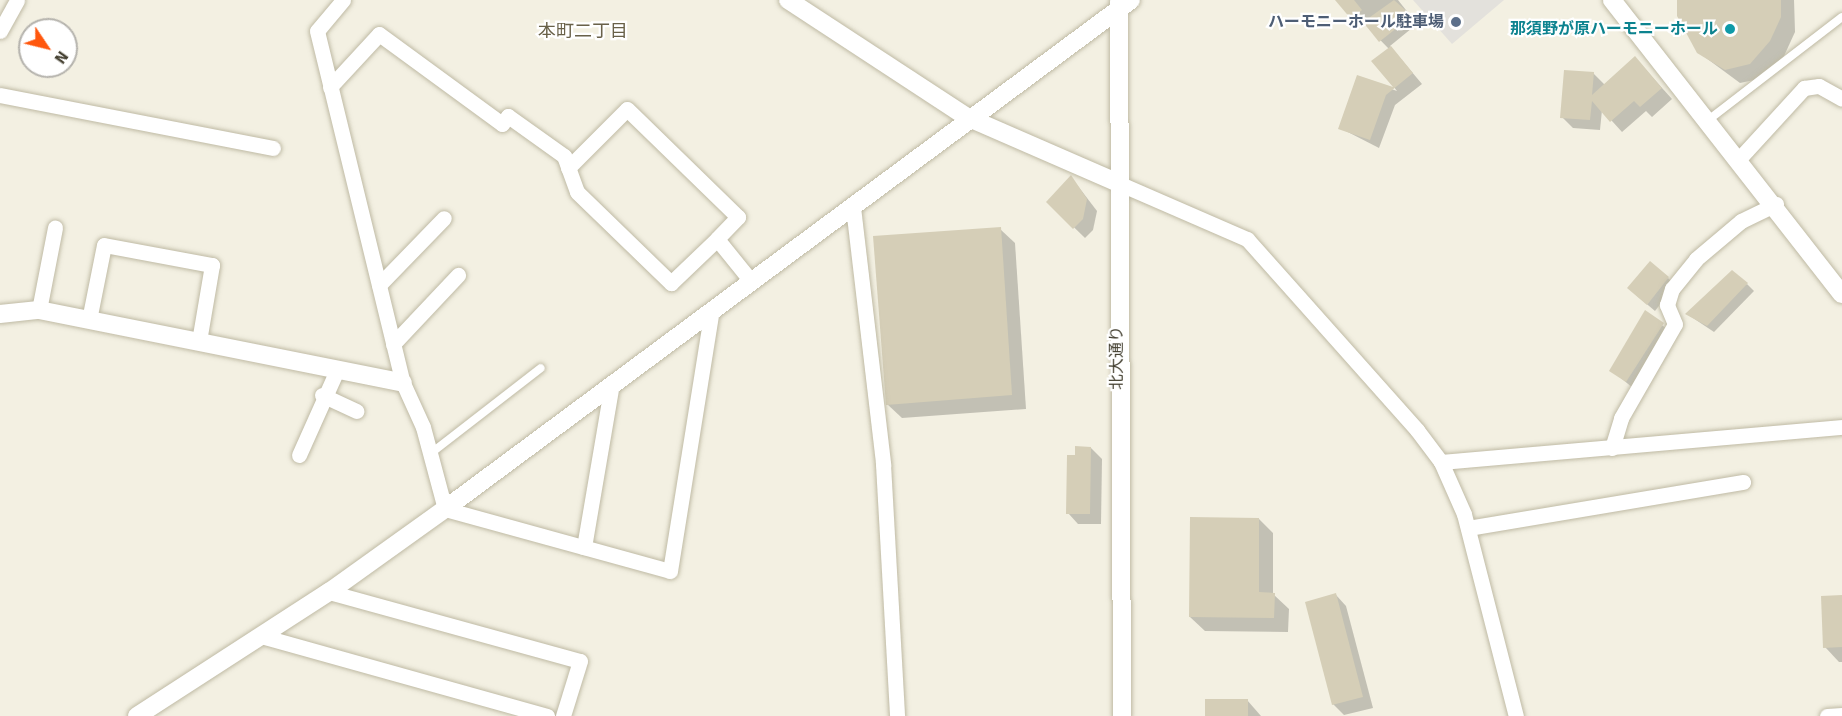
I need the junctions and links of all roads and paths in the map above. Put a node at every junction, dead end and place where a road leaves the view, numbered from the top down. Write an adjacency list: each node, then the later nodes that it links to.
1 (17, 0): 7 (street)
2 (343, 0): 8 (street)
3 (788, 0): 11 (street)
4 (1612, 0): 12 (street)
5 (1123, 3): 11 (street); 16 (street, 北大通り)
6 (1842, 17): 12 (lane)
7 (0, 32)
8 (330, 87): 15 (street); 24 (street)
9 (0, 95): 13 (street)
10 (1842, 99): 14 (street)
11 (968, 117): 16 (street); 18 (street)
12 (1707, 121): 14 (street)
13 (273, 148)
14 (1738, 160): 17 (street)
15 (568, 168): 21 (street); 21 (street)
16 (1116, 182): 42 (street); 54 (street, 北大通り)
17 (1776, 204): 25 (street); 39 (street)
18 (853, 207): 23 (street); 53 (street)
19 (444, 218): 24 (street)
20 (55, 228): 26 (street)
21 (717, 239): 23 (street)
22 (458, 275): 31 (street)
23 (751, 281): 27 (street)
24 (379, 285): 31 (street)
25 (1842, 294)
26 (39, 310): 28 (street); 29 (street)
27 (712, 310): 35 (street); 46 (street)
28 (0, 314)
29 (88, 320): 30 (street); 30 (street)
30 (199, 341): 32 (street)
31 (393, 344): 34 (street)
32 (338, 368): 34 (street); 36 (street)
33 (541, 368): 40 (lane)
34 (403, 383): 40 (street)
35 (612, 384): 44 (street); 46 (street)
36 (322, 395): 37 (street); 41 (street)
37 (357, 411)
38 (1842, 427): 39 (street)
39 (1612, 448): 42 (street)
40 (430, 454): 44 (street)
41 (299, 455)
42 (1441, 462): 45 (street)
43 (1743, 482): 45 (street)
44 (446, 509): 46 (street); 47 (street)
45 (1468, 528): 55 (street)
46 (584, 547)
47 (329, 592): 48 (street); 52 (street)
48 (261, 636): 50 (street); 51 (street)
49 (1842, 715): 56 (street)
50 (137, 716)
51 (547, 716)
52 (563, 716)
53 (897, 716)
54 (1122, 716)
55 (1516, 716)
56 (1827, 716)

